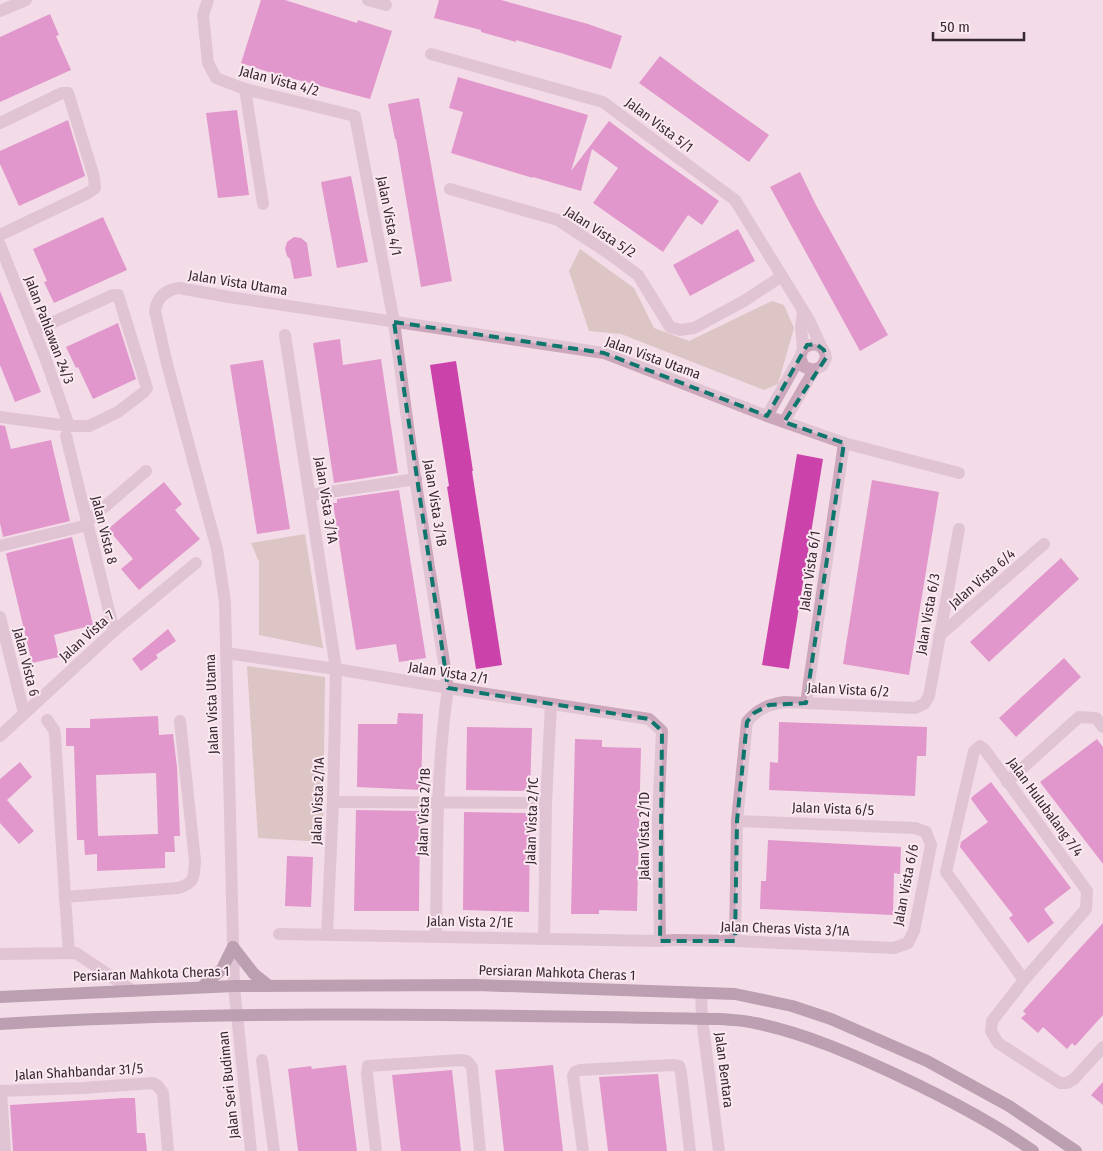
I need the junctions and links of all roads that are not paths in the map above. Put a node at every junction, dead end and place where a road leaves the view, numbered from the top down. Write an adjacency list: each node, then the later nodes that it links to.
1 (26, 0): 5 (street)
2 (208, 0): 7 (street, Jalan Vista 4/2)
3 (368, 0): 4 (street)
4 (386, 5)
5 (0, 11)
6 (431, 54): 14 (street, Jalan Vista 5/1)
7 (245, 89): 8 (street, Jalan Vista 4/2); 11 (street)
8 (355, 116): 16 (street, Jalan Vista 4/1)
9 (0, 122): 12 (street)
10 (450, 189): 14 (street, Jalan Vista 5/2)
11 (263, 204)
12 (0, 235)
13 (0, 246): 17 (street, Jalan Pahlawan 24/3)
14 (782, 276): 15 (street, Jalan Vista 5/1)
15 (802, 312): 19 (street, Jalan Vista 5/1); 20 (street, Jalan Vista 5/1)
16 (394, 322): 22 (street, Jalan Vista Utama); 29 (street, Jalan Vista 3/1B); 39 (street, Jalan Vista Utama)
17 (34, 331): 25 (street, Jalan Pahlawan 24/3); 25 (street)
18 (285, 335): 30 (street, Jalan Vista 3/1A)
19 (821, 346): 20 (street); 21 (street)
20 (801, 353): 21 (street); 22 (street)
21 (814, 370): 24 (street)
22 (767, 416): 24 (street, Jalan Vista Utama)
23 (0, 417): 25 (street)
24 (784, 422): 26 (street, Jalan Vista Utama)
25 (68, 431): 31 (street, Jalan Vista 8)
26 (844, 443): 28 (street, Jalan Vista Utama); 42 (street, Jalan Vista 6/1)
27 (146, 471): 31 (street)
28 (959, 473)
29 (416, 479): 30 (street); 41 (street, Jalan Vista 3/1B)
30 (310, 496): 40 (street, Jalan Vista 3/1A)
31 (87, 524): 34 (street); 37 (street, Jalan Vista 8)
32 (959, 529): 38 (street, Jalan Vista 6/3)
33 (1044, 544): 38 (street, Jalan Vista 6/4)
34 (0, 546)
35 (196, 563): 37 (street, Jalan Vista 7)
36 (0, 618): 45 (street, Jalan Vista 6)
37 (114, 631): 45 (street, Jalan Vista 7)
38 (939, 636): 44 (street, Jalan Vista 6/3)
39 (226, 653): 40 (street, Jalan Vista 2/1); 65 (street, Jalan Vista Utama)
40 (336, 669): 41 (street, Jalan Vista 2/1); 52 (street, Jalan Vista 2/1A)
41 (448, 688): 43 (street, Jalan Vista 2/1); 53 (street, Jalan Vista 2/1B)
42 (806, 703): 44 (street, Jalan Vista 6/2); 55 (street, Jalan Vista 6/2)
43 (551, 704): 49 (street, Jalan Vista 2/1); 54 (street, Jalan Vista 2/1C)
44 (924, 704)
45 (24, 713): 50 (street, Jalan Vista 7)
46 (47, 720): 57 (street)
47 (180, 721): 57 (street)
48 (1100, 722): 51 (street)
49 (662, 731): 62 (street, Jalan Vista 2/1D)
50 (0, 736)
51 (1007, 782): 68 (street, Jalan Hulubalang 7/4); 68 (street, Jalan Hulubalang 7/4)
52 (333, 802): 53 (street); 59 (street, Jalan Vista 2/1A)
53 (439, 802): 54 (street); 60 (street, Jalan Vista 2/1B)
54 (546, 803): 61 (street, Jalan Vista 2/1C)
55 (737, 820): 56 (street, Jalan Vista 6/5); 63 (street)
56 (926, 832): 64 (street, Jalan Vista 6/6)
57 (64, 897): 66 (street)
58 (279, 934): 59 (street, Jalan Vista 2/1E)
59 (327, 935): 60 (street, Jalan Vista 2/1E)
60 (436, 937): 61 (street, Jalan Vista 2/1E)
61 (544, 938): 62 (street, Jalan Vista 2/1E)
62 (660, 941): 63 (street, Jalan Cheras Vista 3/1A)
63 (735, 941): 64 (street, Jalan Cheras Vista 3/1A)
64 (908, 943)
65 (233, 947): 69 (street, Jalan Vista Utama); 70 (main road); 71 (main road)
66 (69, 953): 67 (street); 72 (street)
67 (0, 954)
68 (1024, 980): 78 (street, Jalan Hulubalang 7/4)
69 (234, 986): 70 (main road, Persiaran Mahkota Cheras 1); 71 (main road, Persiaran Mahkota Cheras 1); 75 (street, Jalan Vista Utama)
70 (269, 986): 73 (main road, Persiaran Mahkota Cheras 1)
71 (202, 987): 72 (main road, Persiaran Mahkota Cheras 1)
72 (133, 991): 74 (main road, Persiaran Mahkota Cheras 1)
73 (701, 993): 76 (street, Jalan Bentara); 91 (main road, Persiaran Mahkota Cheras 1)
74 (0, 997)
75 (237, 1016): 76 (main road); 77 (main road); 83 (street, Jalan Seri Budiman)
76 (702, 1018): 89 (street, Jalan Bentara); 90 (main road)
77 (0, 1024)
78 (1103, 1046)
79 (262, 1060): 84 (street)
80 (0, 1091): 81 (street); 82 (street, Jalan Shahbandar 31/5)
81 (5, 1151)
82 (168, 1151)
83 (251, 1151)
84 (274, 1151)
85 (376, 1151): 86 (street)
86 (480, 1151)
87 (584, 1151): 88 (street)
88 (690, 1151)
89 (719, 1151)
90 (1033, 1151)
91 (1076, 1151)

